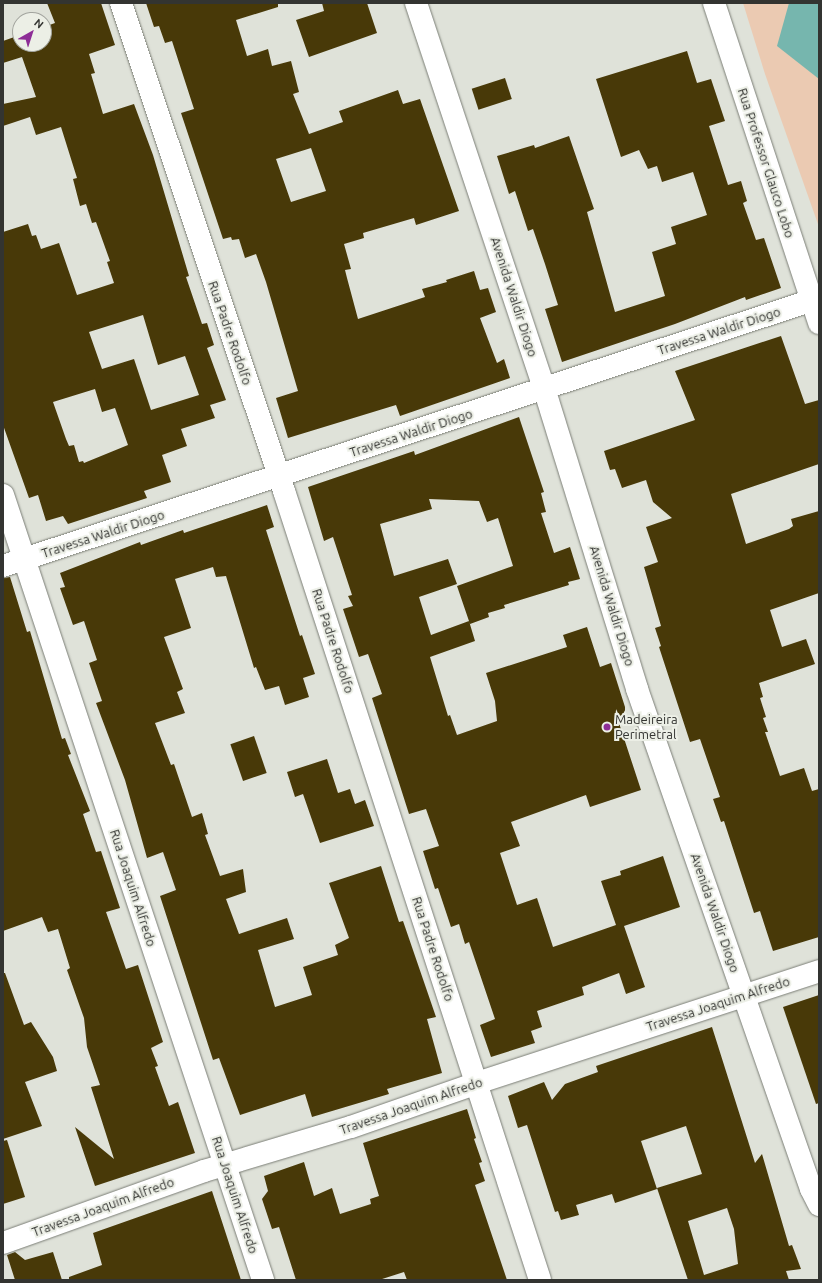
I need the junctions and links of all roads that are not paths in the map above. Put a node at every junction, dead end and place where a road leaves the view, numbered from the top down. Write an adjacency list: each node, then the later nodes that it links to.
1 (121, 3): 7 (street, Rua Padre Rodolfo)
2 (416, 3): 6 (street, Avenida Waldir Diogo)
3 (714, 3): 4 (street, Rua Professor Glauco Lobo)
4 (815, 300): 5 (street, Rua Professor Glauco Lobo); 6 (street, Travessa Waldir Diogo)
5 (819, 323)
6 (544, 388): 7 (street, Travessa Waldir Diogo); 12 (street, Avenida Waldir Diogo)
7 (279, 477): 9 (street, Travessa Waldir Diogo); 13 (street, Rua Padre Rodolfo)
8 (3, 495): 9 (street, Rua Joaquim Alfredo)
9 (25, 559): 10 (street, Travessa Waldir Diogo); 14 (street, Rua Joaquim Alfredo)
10 (3, 566)
11 (819, 971): 12 (street, Travessa Joaquim Alfredo)
12 (744, 997): 13 (street, Travessa Joaquim Alfredo); 15 (street, Avenida Waldir Diogo)
13 (477, 1083): 14 (street, Travessa Joaquim Alfredo); 18 (street, Rua Padre Rodolfo)
14 (225, 1165): 16 (street, Travessa Joaquim Alfredo); 17 (street, Rua Joaquim Alfredo)
15 (819, 1204)
16 (3, 1243)
17 (263, 1280)
18 (540, 1280)

